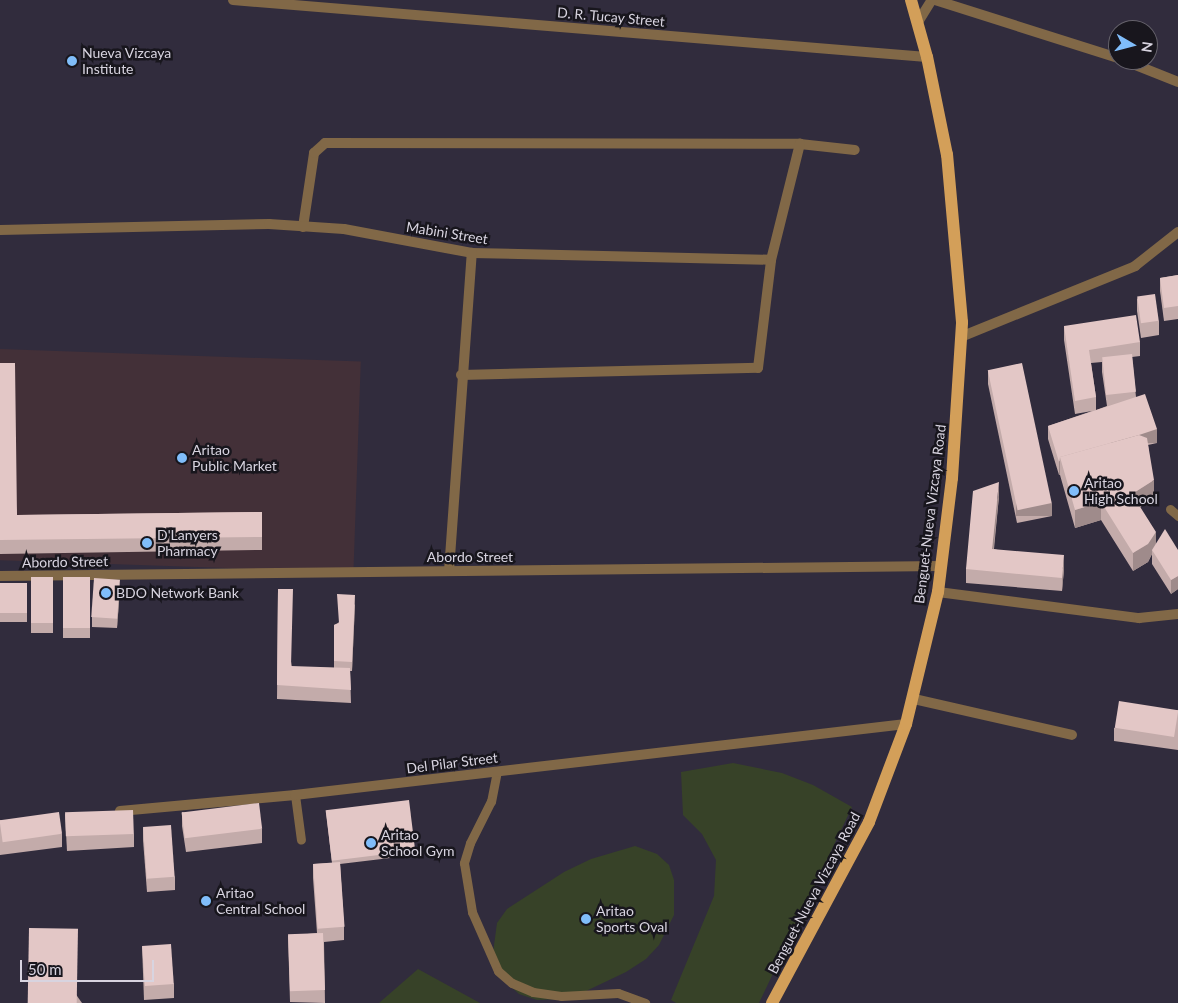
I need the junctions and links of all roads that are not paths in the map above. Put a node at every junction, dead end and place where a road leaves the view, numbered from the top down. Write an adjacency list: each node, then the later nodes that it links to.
1 (232, 0): 6 (street, D. R. Tucay Street)
2 (911, 0): 4 (main road, Benguet-Nueva Vizcaya Road)
3 (934, 0): 4 (street); 5 (street)
4 (918, 22): 6 (main road, Benguet-Nueva Vizcaya Road)
5 (1108, 55)
6 (927, 57): 16 (main road, Benguet-Nueva Vizcaya Road)
7 (1148, 70): 8 (street)
8 (1178, 82)
9 (800, 144): 10 (street); 11 (street); 15 (street)
10 (855, 150)
11 (303, 227): 12 (street, Mabini Street); 14 (street, Mabini Street)
12 (0, 230)
13 (1178, 232): 16 (street)
14 (472, 254): 15 (street, Mabini Street); 17 (street)
15 (771, 260): 17 (street)
16 (963, 336): 20 (main road, Benguet-Nueva Vizcaya Road)
17 (461, 375): 21 (street)
18 (1170, 509): 19 (lane)
19 (1178, 516)
20 (940, 566): 21 (street, Abordo Street); 23 (main road, Benguet-Nueva Vizcaya Road)
21 (449, 571): 22 (street, Abordo Street)
22 (0, 576)
23 (938, 592): 24 (street); 25 (main road, Benguet-Nueva Vizcaya Road)
24 (1178, 614)
25 (914, 699): 26 (main road, Benguet-Nueva Vizcaya Road); 27 (street)
26 (906, 724): 28 (street, Del Pilar Street); 33 (main road, Benguet-Nueva Vizcaya Road)
27 (1072, 735)
28 (497, 771): 29 (street, Del Pilar Street); 32 (lane)
29 (295, 795): 30 (street, Del Pilar Street); 31 (lane)
30 (108, 812)
31 (301, 840)
32 (645, 1003)
33 (772, 1003)

